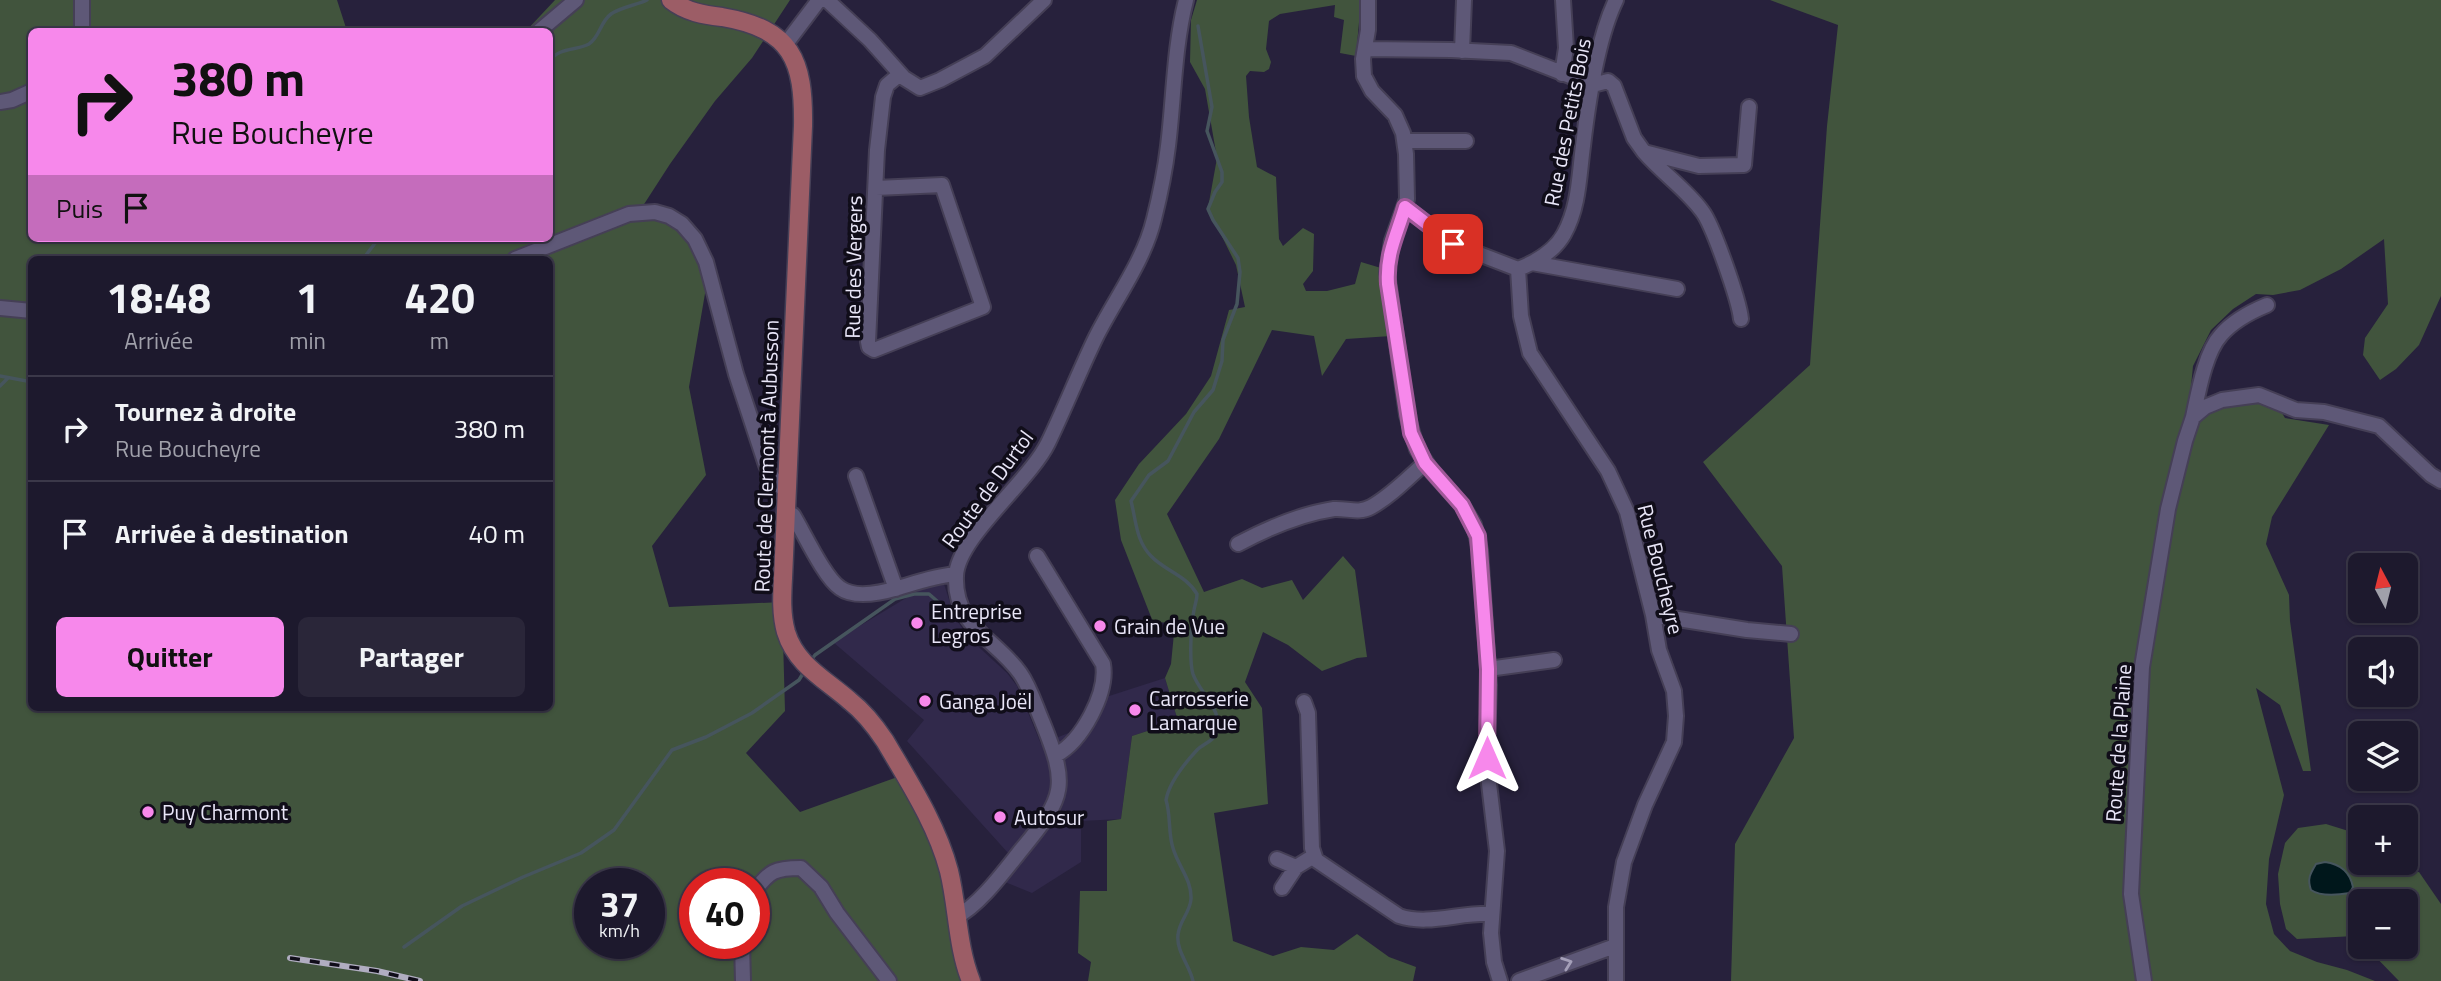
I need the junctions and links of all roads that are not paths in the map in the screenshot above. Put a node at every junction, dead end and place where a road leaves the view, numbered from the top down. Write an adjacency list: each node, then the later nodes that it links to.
1 (82, 0): 12 (street)
2 (576, 0): 13 (street)
3 (671, 0): 14 (main road, Route de Clermont à Aubusson)
4 (819, 0): 14 (street)
5 (827, 0): 17 (street)
6 (1044, 0): 17 (street)
7 (1186, 0): 43 (street, Route de Durtol)
8 (1368, 0): 15 (street)
9 (1464, 0): 16 (street)
10 (1563, 0): 18 (street)
11 (1616, 0): 19 (street, Rue des Petits Bois)
12 (82, 28)
13 (543, 28)
14 (785, 46): 39 (main road, Route de Clermont à Aubusson)
15 (1365, 50): 16 (street); 23 (street)
16 (1462, 51): 18 (street)
17 (900, 74): 26 (street, Rue des Vergers)
18 (1562, 74): 19 (street)
19 (1594, 85): 25 (street); 29 (street, Rue des Petits Bois)
20 (28, 93): 21 (street)
21 (0, 102)
22 (1749, 107): 25 (street)
23 (1405, 141): 24 (street); 27 (street)
24 (1466, 141)
25 (1644, 152): 34 (street)
26 (876, 188): 26 (street, Rue des Vergers)
27 (1405, 207): 29 (street); 36 (street)
28 (523, 256): 39 (street)
29 (1525, 266): 30 (street); 45 (street, Rue Boucheyre)
30 (1677, 289)
31 (2267, 305): 35 (street, Route de la Plaine)
32 (0, 308): 33 (street)
33 (28, 311)
34 (1741, 319)
35 (2193, 417): 38 (street); 66 (street, Route de la Plaine)
36 (1425, 463): 41 (street); 48 (street)
37 (856, 476): 44 (street)
38 (2441, 481)
39 (787, 493): 40 (main road, Route de Clermont à Aubusson)
40 (786, 513): 44 (street); 57 (main road, Route de Clermont à Aubusson)
41 (1238, 544)
42 (1037, 556): 50 (street)
43 (956, 574): 44 (street); 50 (street, Route de Durtol)
44 (896, 589)
45 (1653, 615): 46 (street); 58 (street, Rue Boucheyre)
46 (1791, 634)
47 (1554, 660): 48 (street)
48 (1488, 669): 56 (street)
49 (1304, 702): 51 (street)
50 (1056, 755): 57 (street, Route de Durtol)
51 (1314, 856): 53 (street); 56 (street)
52 (1277, 859): 53 (street)
53 (1296, 867): 55 (street)
54 (770, 872): 61 (street)
55 (1282, 888)
56 (1492, 914): 63 (street)
57 (956, 917): 62 (main road, Route de Clermont à Aubusson)
58 (1615, 946): 64 (street, one-way to 58); 65 (street, Rue Boucheyre)
59 (742, 959): 60 (street)
60 (743, 981)
61 (890, 981)
62 (971, 981)
63 (1500, 981)
64 (1518, 981)
65 (1616, 981)
66 (2144, 981)

